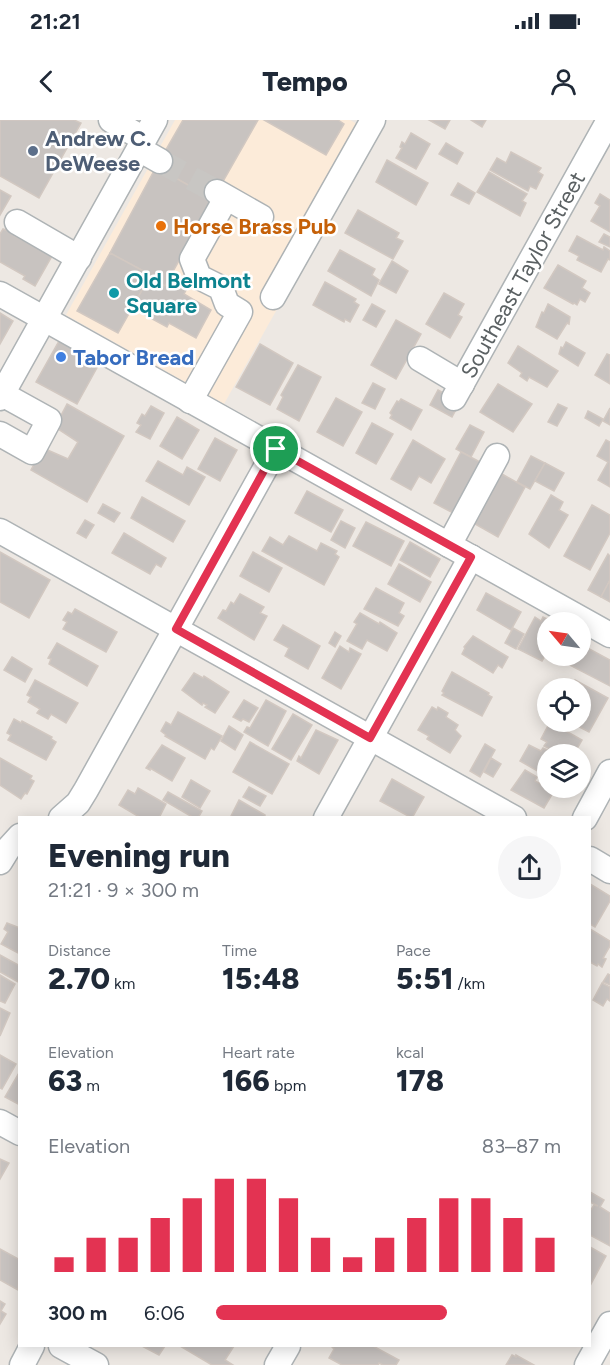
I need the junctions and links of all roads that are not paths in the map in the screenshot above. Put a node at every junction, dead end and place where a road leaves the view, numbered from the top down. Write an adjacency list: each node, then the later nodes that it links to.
1 (111, 120): 4 (street)
2 (373, 120): 10 (street)
3 (609, 120): 12 (street, Southeast Taylor Street)
4 (146, 136): 5 (street); 8 (street)
5 (160, 161)
6 (261, 218): 14 (street)
7 (16, 222): 8 (street)
8 (78, 258): 11 (street)
9 (0, 294): 11 (street)
10 (273, 297)
11 (44, 318): 13 (street); 14 (street)
12 (420, 359)
13 (2, 392): 15 (street)
14 (190, 401): 16 (street)
15 (0, 434)
16 (276, 449): 19 (street); 21 (street)
17 (497, 456): 19 (street)
18 (0, 531): 21 (street)
19 (449, 545): 20 (street)
20 (471, 557): 22 (street); 23 (street)
21 (176, 629): 23 (street); 25 (street)
22 (610, 635)
23 (370, 738): 26 (street); 27 (street)
24 (610, 772): 28 (street)
25 (63, 816)
26 (327, 816)
27 (510, 816)
28 (586, 816)
29 (18, 838): 31 (street)
30 (591, 860): 32 (street)
31 (0, 861)
32 (610, 871)
33 (0, 1122): 34 (street)
34 (18, 1132)
35 (610, 1324): 42 (street)
36 (31, 1347): 39 (street)
37 (63, 1347): 40 (street)
38 (287, 1347): 41 (street)
39 (21, 1365)
40 (96, 1365)
41 (277, 1365)
42 (587, 1365)

